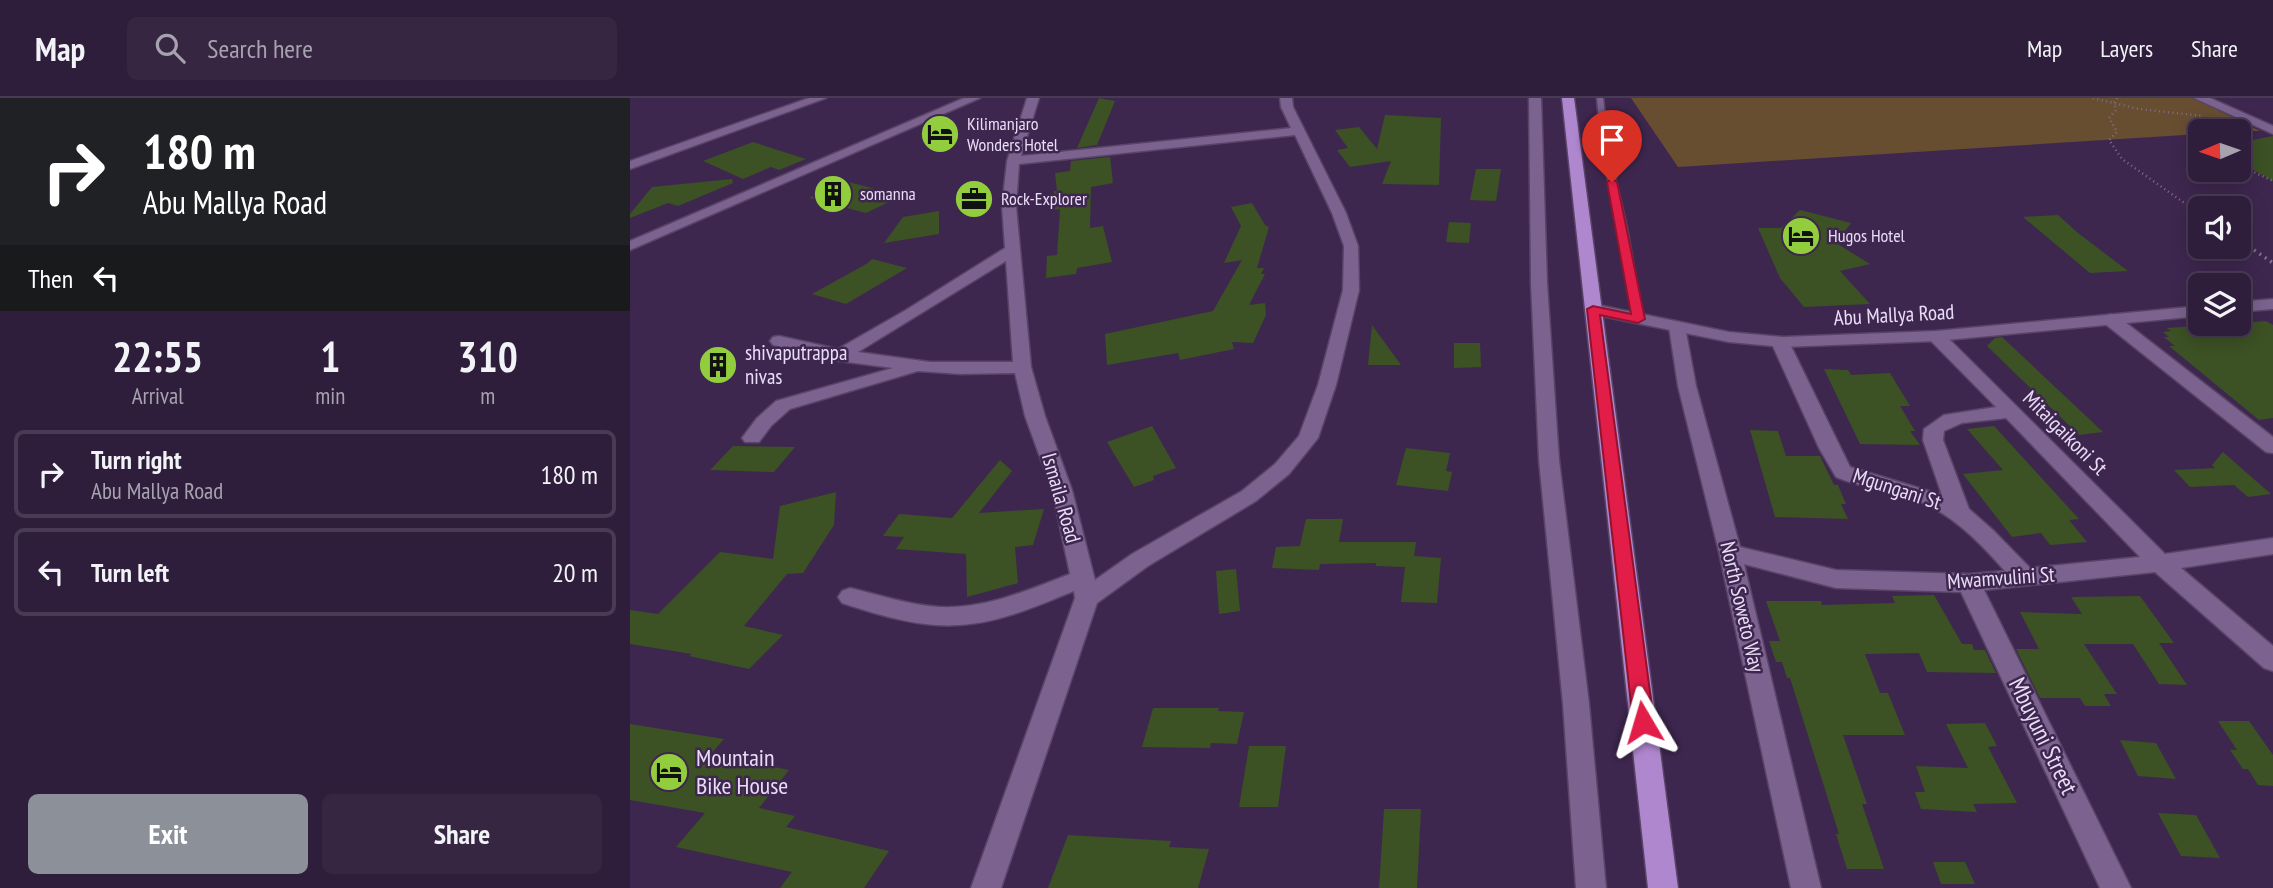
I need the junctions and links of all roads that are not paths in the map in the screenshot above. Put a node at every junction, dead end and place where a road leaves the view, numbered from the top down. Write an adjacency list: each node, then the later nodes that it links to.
1 (820, 98): 12 (street)
2 (974, 98): 13 (street)
3 (1031, 98): 11 (street, Ismaila Road)
4 (1286, 98): 10 (street)
5 (1535, 98): 42 (street)
6 (1568, 98): 17 (highway)
7 (1600, 98): 19 (lane)
8 (2200, 98): 9 (street)
9 (2273, 130)
10 (1300, 131): 11 (street); 38 (street)
11 (1013, 161): 14 (street, Ismaila Road)
12 (630, 165)
13 (630, 246)
14 (1012, 250): 25 (street); 27 (street, Ismaila Road)
15 (2273, 304): 16 (street)
16 (2251, 306)
17 (1593, 309): 19 (street, Abu Mallya Road); 43 (highway)
18 (2188, 312): 20 (street, Abu Mallya Road)
19 (1638, 319): 21 (street, Abu Mallya Road)
20 (2110, 319): 22 (street, Abu Mallya Road); 29 (street)
21 (1677, 327): 24 (street, Abu Mallya Road); 34 (street, North Soweto Way)
22 (1936, 336): 24 (street, Abu Mallya Road); 28 (street, Mitaigaikoni St)
23 (779, 341): 25 (street)
24 (1780, 342): 32 (street, Mgungani St)
25 (839, 356): 26 (street)
26 (916, 367): 27 (street); 30 (street)
27 (1022, 367): 38 (street, Ismaila Road)
28 (2012, 412): 32 (street); 35 (street, Mitaigaikoni St)
29 (2265, 433): 31 (street)
30 (752, 438)
31 (2273, 447)
32 (1959, 511): 36 (street, Mgungani St)
33 (2273, 546): 35 (street, Mwamvulini St)
34 (1730, 552): 37 (street, Mwamvulini St); 44 (street, North Soweto Way)
35 (2160, 563): 36 (street, Mwamvulini St); 40 (street, Mitaigaikoni St)
36 (2024, 578): 37 (street, Mwamvulini St)
37 (1969, 583): 45 (street, Mbuyuni Street)
38 (1085, 588): 39 (street); 41 (street)
39 (850, 597)
40 (2273, 661)
41 (986, 888)
42 (1591, 888)
43 (1663, 888)
44 (1805, 888)
45 (2116, 888)

